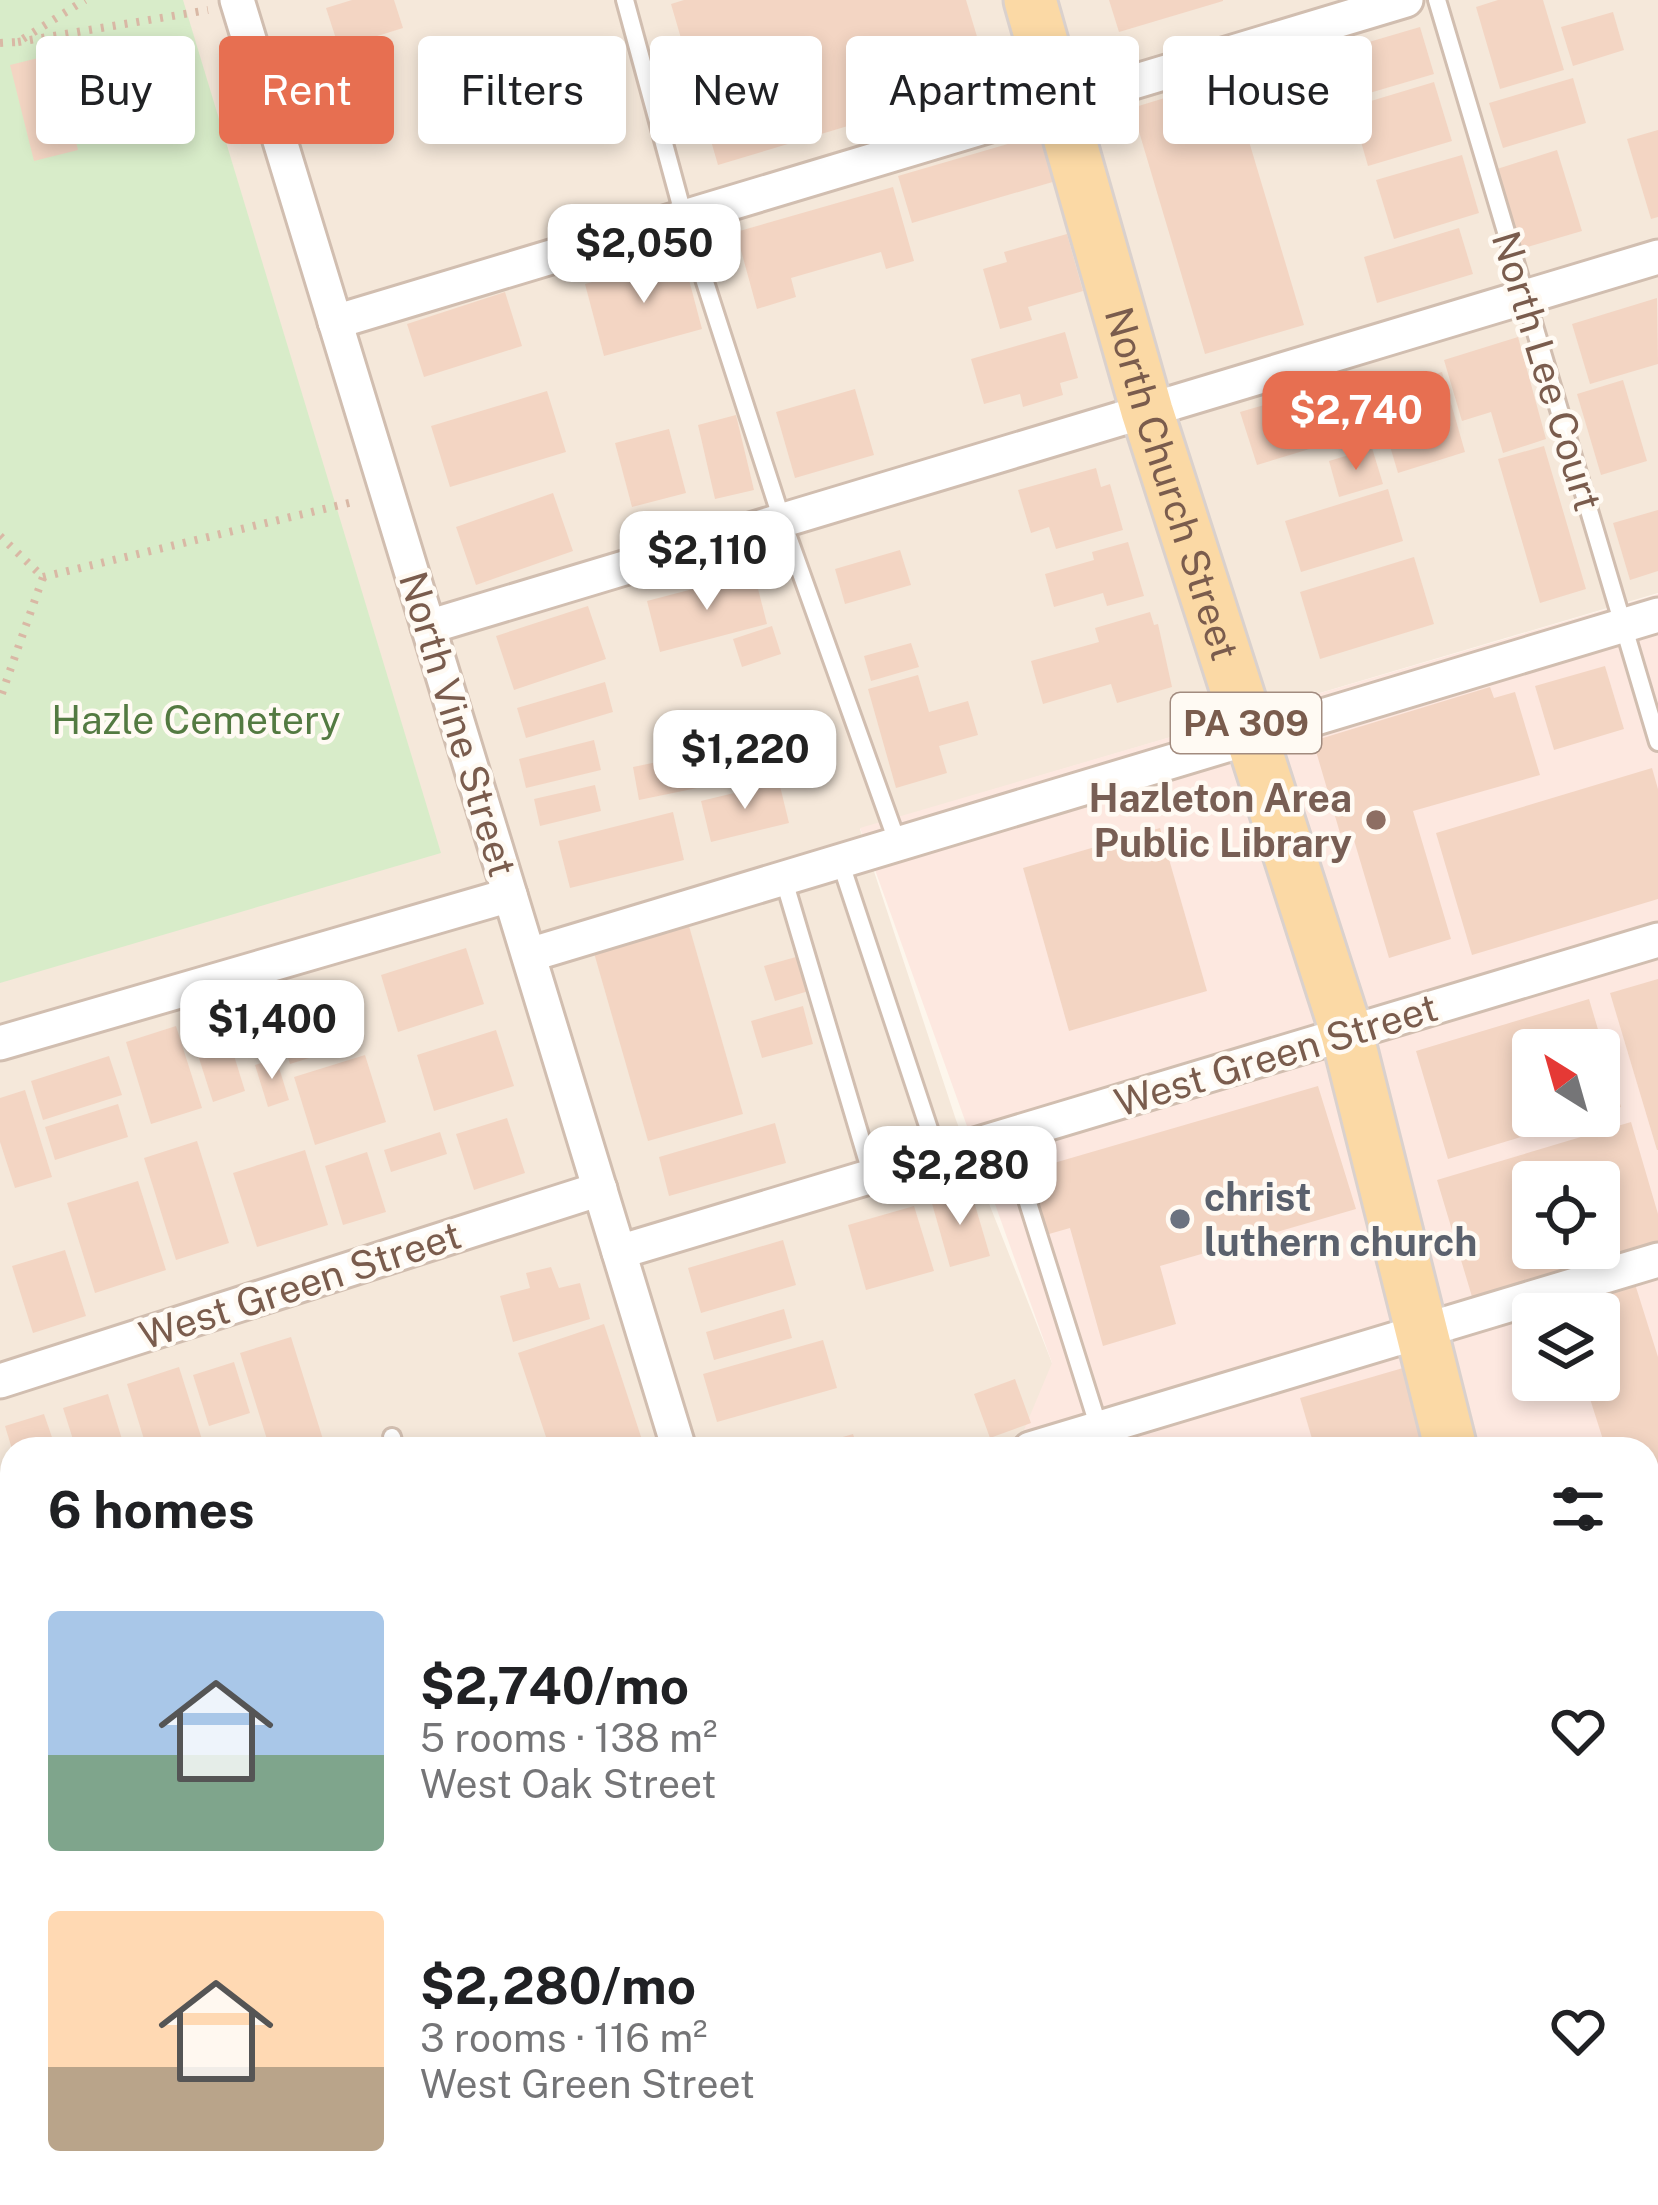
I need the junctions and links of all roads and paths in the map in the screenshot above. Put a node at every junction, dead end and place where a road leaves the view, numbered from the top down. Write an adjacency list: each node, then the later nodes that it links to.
1 (85, 0): 8 (path)
2 (626, 0): 13 (lane)
3 (1030, 0): 7 (main road, North Church Street / PA 309)
4 (1406, 0): 10 (street)
5 (1437, 0): 15 (lane, North Lee Court)
6 (244, 2): 8 (path); 16 (street, North Vine Street)
7 (1040, 36)
8 (18, 41): 9 (path)
9 (0, 43)
10 (1139, 80)
11 (927, 144): 13 (street)
12 (1071, 144): 17 (main road, North Church Street / PA 309)
13 (684, 217): 16 (street); 19 (lane)
14 (1658, 257): 15 (street)
15 (1526, 297): 17 (street); 23 (lane, North Lee Court)
16 (335, 322): 18 (street, North Vine Street)
17 (1147, 411): 19 (street); 26 (main road, North Church Street / PA 309)
18 (388, 494): 21 (path); 24 (street, North Vine Street)
19 (782, 520): 24 (street); 28 (lane)
20 (0, 536): 21 (path)
21 (44, 577): 25 (path)
22 (1658, 616): 23 (street)
23 (1623, 626): 26 (street); 27 (lane, North Lee Court)
24 (428, 627): 31 (street, North Vine Street)
25 (0, 698)
26 (1251, 738): 28 (street); 34 (main road, North Church Street / PA 309)
27 (1658, 742)
28 (898, 844): 29 (street)
29 (840, 861): 30 (street); 37 (lane)
30 (782, 876): 33 (street); 38 (lane)
31 (510, 895): 33 (street, North Vine Street); 35 (street)
32 (1658, 940): 34 (street, West Green Street)
33 (529, 955): 39 (street, North Vine Street)
34 (1347, 1034): 36 (street, West Green Street); 42 (main road, North Church Street / PA 309)
35 (0, 1043)
36 (1006, 1136): 37 (street, West Green Street); 44 (lane)
37 (938, 1156): 38 (street, West Green Street)
38 (872, 1176): 40 (street, West Green Street)
39 (600, 1189): 40 (street, North Vine Street); 43 (street, West Green Street)
40 (619, 1252): 45 (street, North Vine Street)
41 (1658, 1260): 42 (street)
42 (1423, 1331): 44 (street); 47 (main road, North Church Street / PA 309)
43 (0, 1381)
44 (1099, 1428): 46 (street)
45 (675, 1437)
46 (1069, 1437)
47 (1448, 1437)

